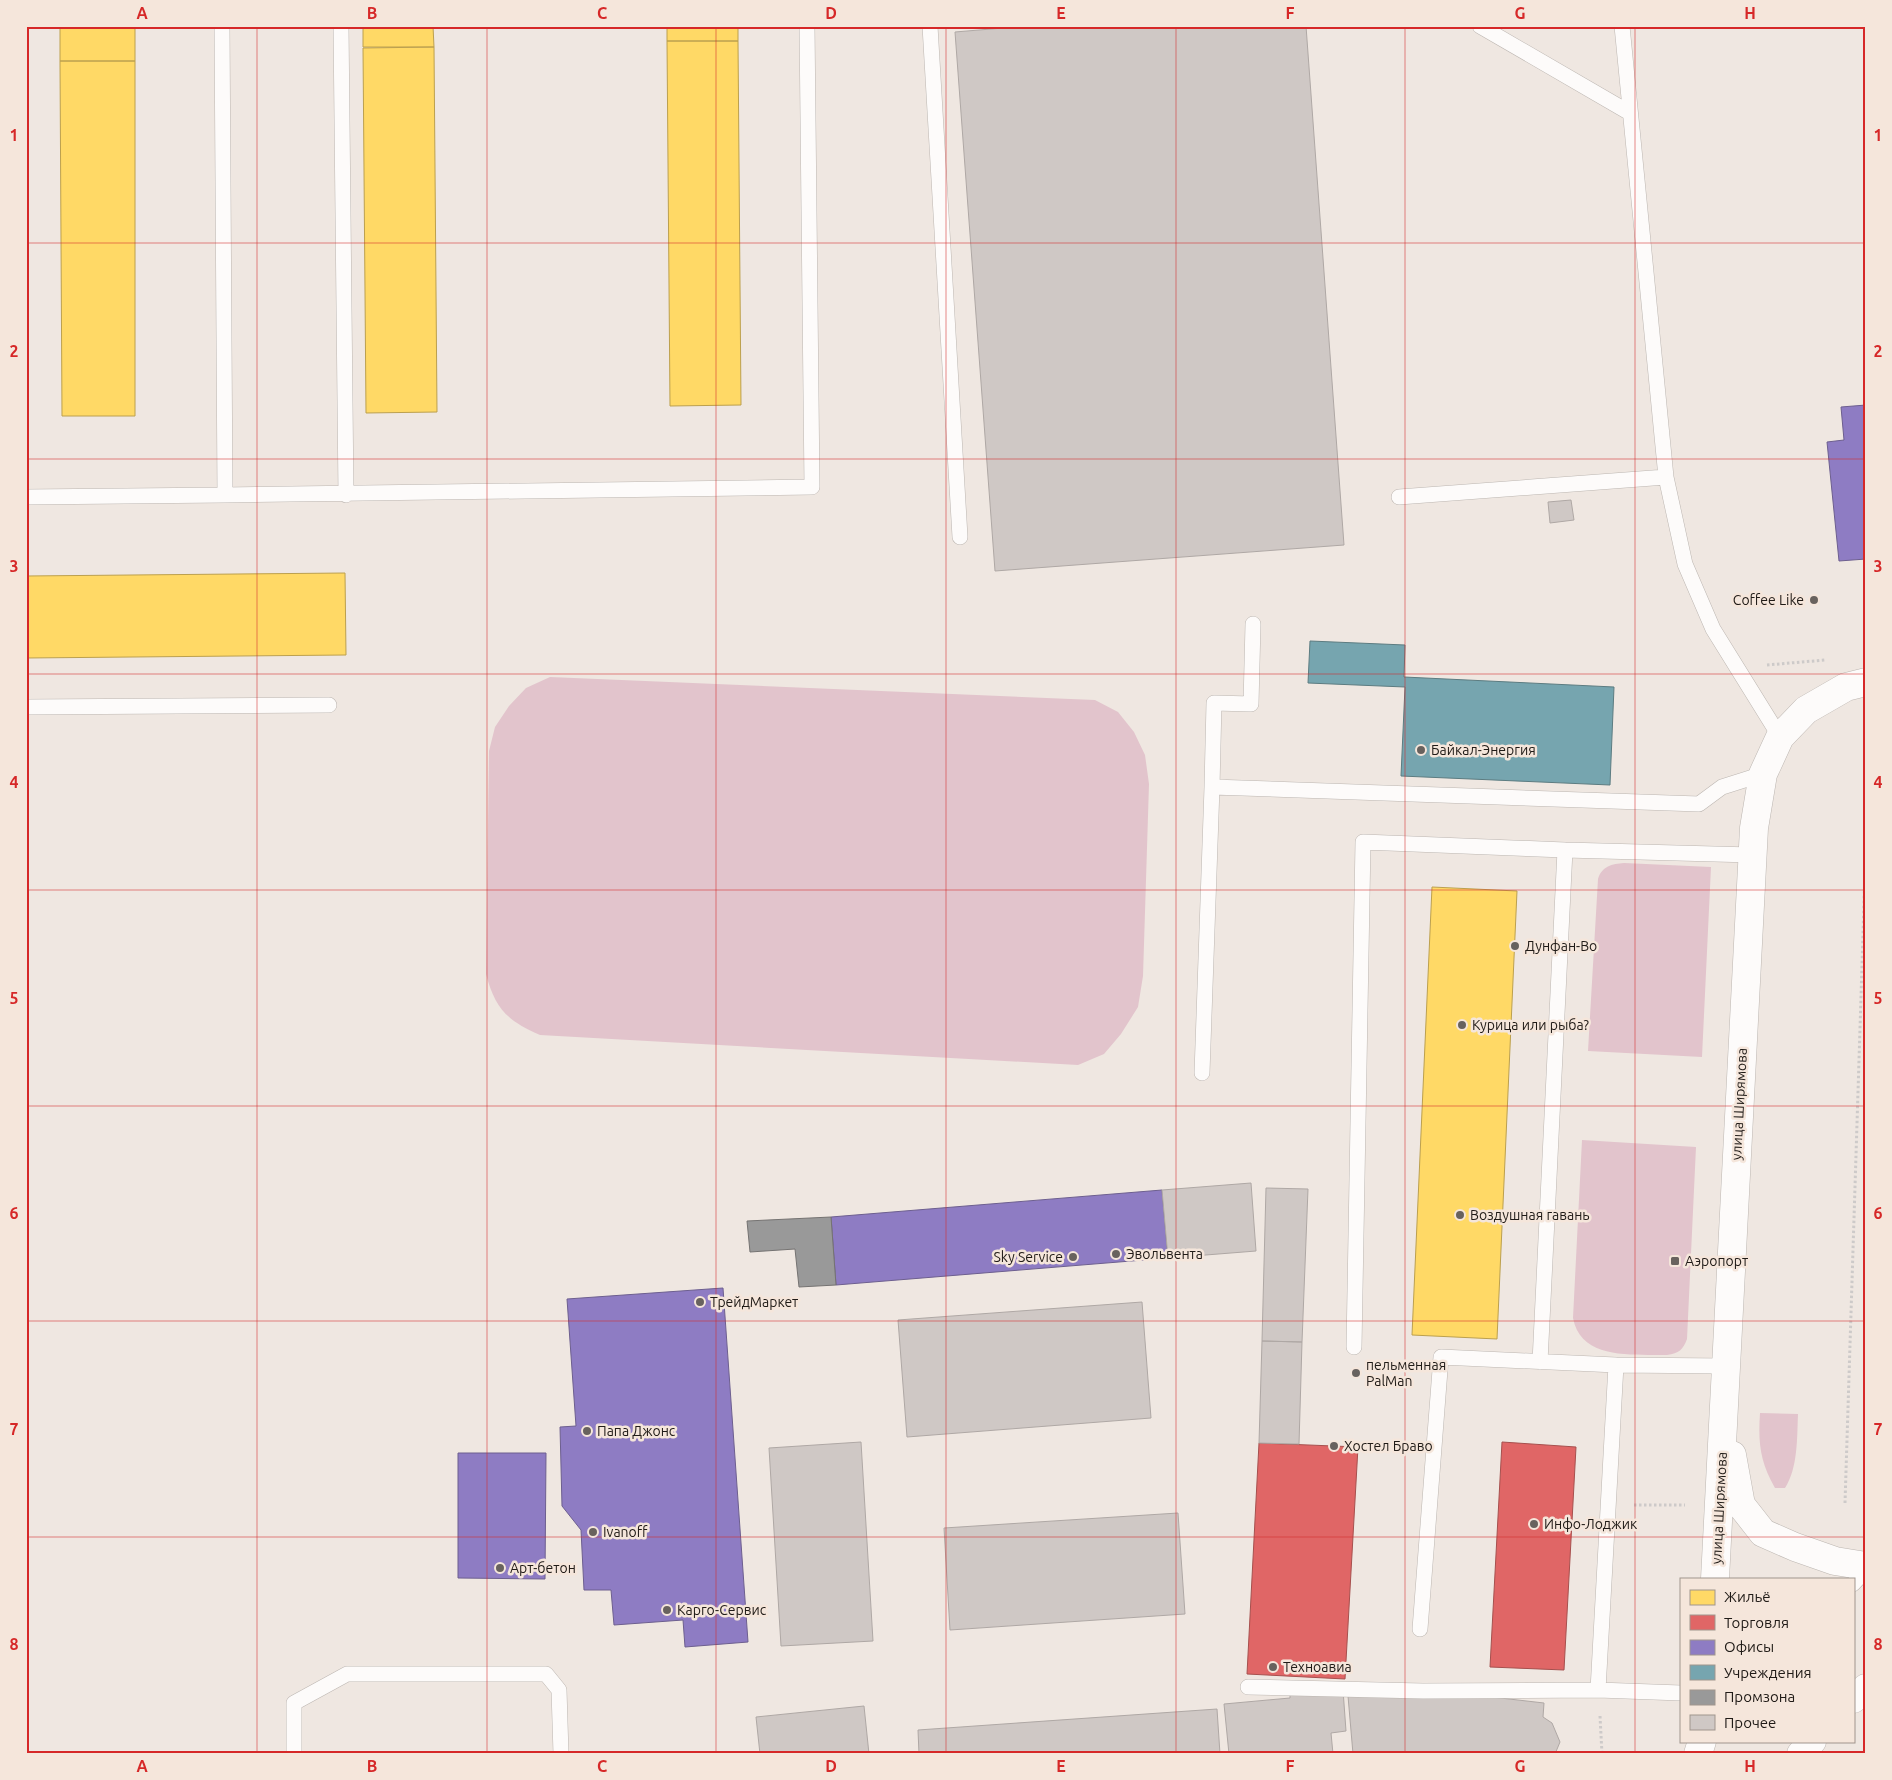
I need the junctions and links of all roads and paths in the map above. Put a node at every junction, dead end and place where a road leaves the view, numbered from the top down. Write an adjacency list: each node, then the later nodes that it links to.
1 (222, 26): 9 (lane)
2 (341, 26): 10 (lane)
3 (807, 26): 10 (lane)
4 (930, 26): 13 (lane)
5 (1480, 26): 7 (lane)
6 (1622, 26): 7 (lane)
7 (1630, 113): 8 (lane)
8 (1666, 477): 12 (lane); 16 (lane)
9 (225, 495): 10 (lane); 11 (lane)
10 (346, 495)
11 (26, 497)
12 (1399, 497)
13 (960, 537)
14 (1253, 624): 22 (lane)
15 (1826, 660): 16 (path)
16 (1738, 668): 20 (lane)
17 (1866, 682): 20 (main road, улица Ширямова)
18 (329, 706): 19 (lane)
19 (26, 707)
20 (1780, 737): 21 (main road, улица Ширямова)
21 (1763, 774): 22 (lane); 25 (main road, улица Ширямова)
22 (1212, 787): 26 (lane)
23 (1866, 839): 32 (path)
24 (1566, 850): 25 (lane); 27 (lane); 28 (lane)
25 (1752, 855): 30 (main road, улица Ширямова)
26 (1202, 1073)
27 (1354, 1347)
28 (1540, 1362): 29 (lane); 39 (lane)
29 (1616, 1365): 30 (lane); 33 (lane)
30 (1725, 1366): 31 (main road, улица Ширямова)
31 (1724, 1409): 35 (main road); 37 (main road, улица Ширямова)
32 (1845, 1503)
33 (1608, 1505): 34 (path); 42 (lane)
34 (1690, 1505)
35 (1866, 1566)
36 (1866, 1570): 38 (lane)
37 (1715, 1578)
38 (1854, 1583)
39 (1420, 1629)
40 (1248, 1687): 42 (lane)
41 (1866, 1688): 44 (main road)
42 (1598, 1690): 43 (lane); 48 (path)
43 (1680, 1693)
44 (1854, 1698)
45 (1811, 1742): 49 (main road)
46 (294, 1754): 47 (lane)
47 (561, 1754)
48 (1602, 1754)
49 (1801, 1754)

